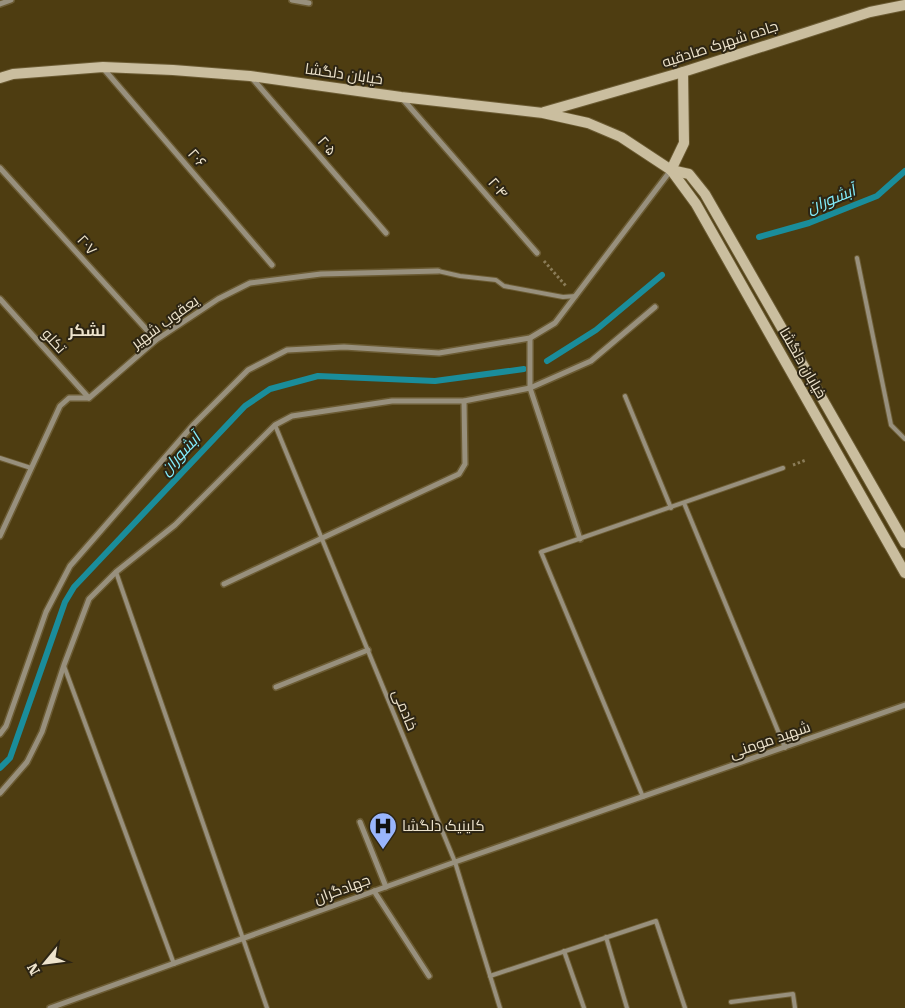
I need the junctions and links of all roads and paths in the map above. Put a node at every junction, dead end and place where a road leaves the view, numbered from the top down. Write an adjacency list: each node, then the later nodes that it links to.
1 (11, 0): 4 (street)
2 (292, 0): 3 (street)
3 (309, 3)
4 (0, 4)
5 (905, 5): 7 (main road, جاده شهرک صادقیه)
6 (103, 67): 8 (main road, خیابان دلگشا); 9 (main road, خیابان دلگشا); 17 (street, ۲۰۶)
7 (683, 72): 11 (main road, جاده شهرک صادقیه); 13 (main road)
8 (250, 76): 10 (main road, خیابان دلگشا); 14 (street, ۲۰۵)
9 (0, 78)
10 (401, 97): 11 (main road, خیابان دلگشا); 15 (street, ۲۰۴)
11 (543, 113): 13 (main road, خیابان دلگشا)
12 (0, 168): 23 (street, ۲۰۷)
13 (671, 170): 19 (street); 38 (main road, خیابان دلگشا); 40 (main road, خیابان دلگشا)
14 (386, 233)
15 (537, 253): 19 (path)
16 (857, 258): 29 (lane)
17 (272, 264)
18 (438, 271): 19 (lane); 23 (street, یعقوب شهیر)
19 (576, 296): 22 (street)
20 (0, 299): 26 (street, تکلو)
21 (655, 307): 24 (street)
22 (530, 338): 24 (street); 46 (street)
23 (156, 340): 26 (street, یعقوب شهیر)
24 (530, 388): 27 (street); 37 (street)
25 (625, 396): 34 (lane)
26 (89, 398): 31 (street)
27 (464, 401): 28 (street); 36 (street)
28 (275, 425): 36 (lane, خادمی); 39 (street)
29 (905, 439)
30 (0, 458): 31 (lane)
31 (31, 468): 35 (street)
32 (783, 468): 33 (lane)
33 (684, 503): 34 (lane); 47 (lane)
34 (671, 508): 37 (lane)
35 (0, 536)
36 (322, 538): 41 (street); 42 (lane, خادمی)
37 (580, 539): 49 (lane)
38 (905, 542)
39 (116, 572): 43 (street); 55 (lane)
40 (905, 573)
41 (224, 584)
42 (368, 650): 44 (street); 51 (lane, خادمی)
43 (64, 665): 48 (street); 57 (lane)
44 (276, 687)
45 (905, 706): 47 (street, شهید مومنی)
46 (0, 734)
47 (785, 748): 49 (street, شهید مومنی)
48 (0, 793)
49 (643, 797): 51 (street, جهادگران)
50 (360, 822): 52 (street)
51 (455, 862): 52 (street, جهادگران); 59 (lane, خادمی)
52 (386, 886): 53 (street, جهادگران)
53 (374, 891): 55 (street, جهادگران); 58 (street)
54 (606, 937): 56 (lane); 65 (lane); 66 (lane)
55 (243, 938): 57 (street, جهادگران); 62 (lane)
56 (564, 951): 59 (lane); 64 (lane)
57 (174, 964): 61 (street, جهادگران)
58 (430, 976)
59 (490, 976): 63 (lane, خادمی)
60 (731, 1002): 67 (lane)
61 (50, 1008)
62 (267, 1008)
63 (500, 1008)
64 (584, 1008)
65 (627, 1008)
66 (685, 1008)
67 (795, 1008)

